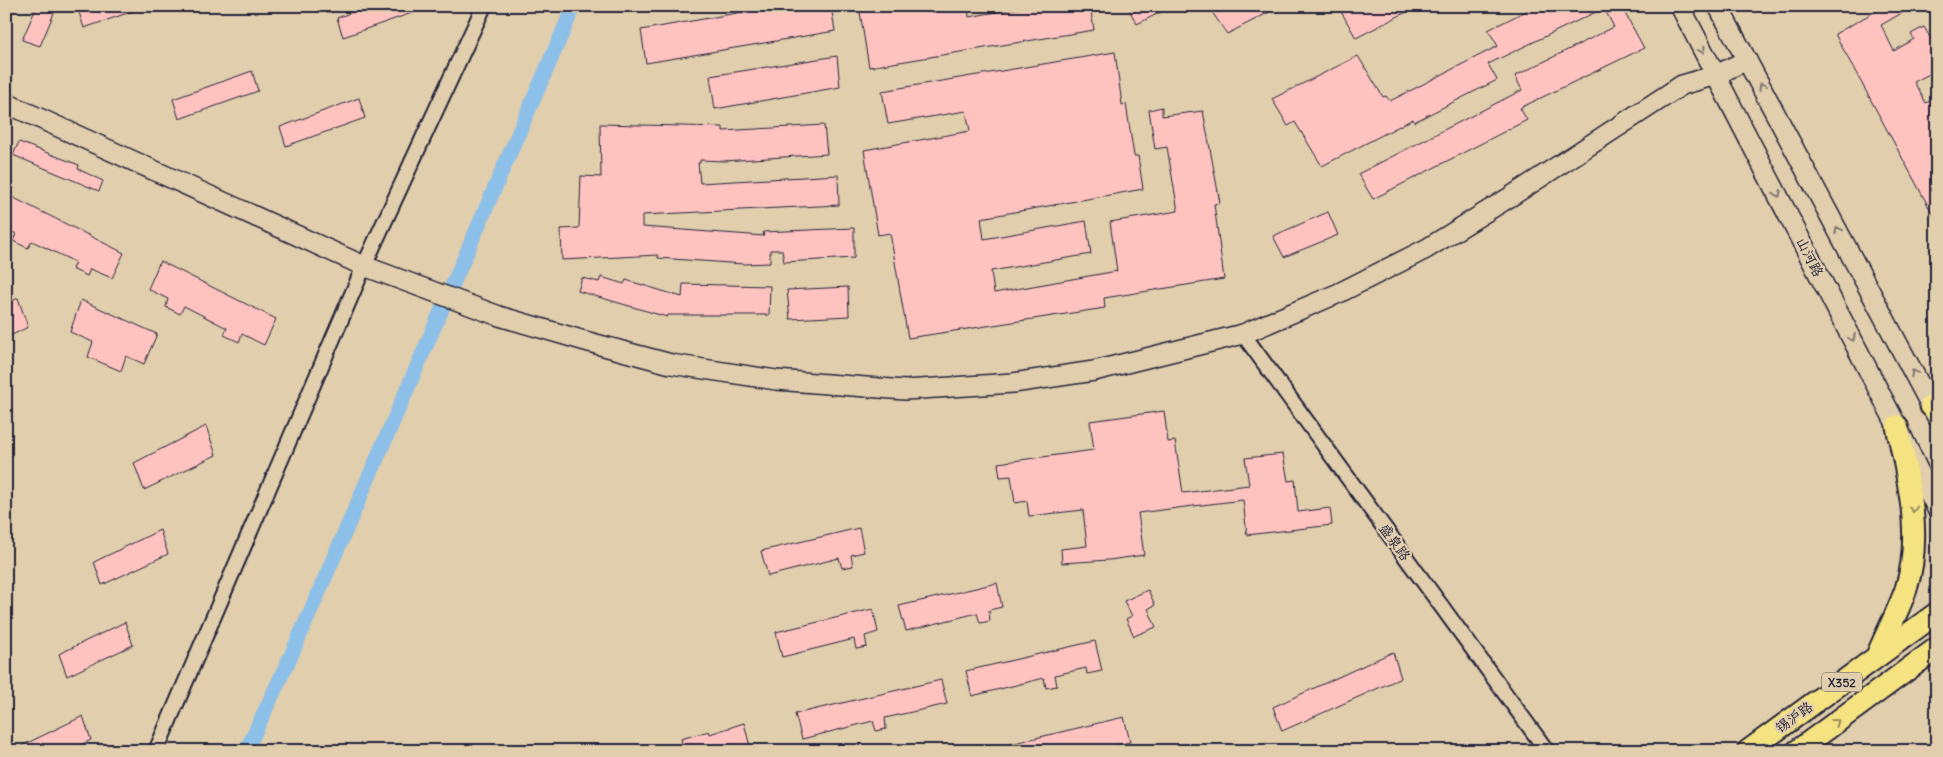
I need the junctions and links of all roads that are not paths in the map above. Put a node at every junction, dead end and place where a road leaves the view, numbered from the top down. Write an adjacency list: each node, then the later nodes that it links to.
1 (484, 6): 7 (street)
2 (1680, 6): 5 (street, 山河路, one-way to 5)
3 (1718, 6): 4 (street)
4 (1747, 60): 5 (street); 9 (street, one-way to 4)
5 (1716, 75): 8 (street); 10 (street, 山河路, one-way to 10)
6 (6, 103): 7 (street)
7 (364, 266): 8 (street); 15 (street)
8 (1243, 334): 16 (street, 盛泉路)
9 (1935, 411)
10 (1897, 426): 11 (street, 山河路); 14 (main road, one-way to 14)
11 (1937, 510)
12 (1937, 613): 14 (main road, 锡沪路 / X352)
13 (1937, 648): 18 (main road, 锡沪路 / X352, one-way to 13)
14 (1877, 656): 17 (main road, 锡沪路 / X352)
15 (156, 751)
16 (1547, 751)
17 (1748, 751)
18 (1797, 751)

